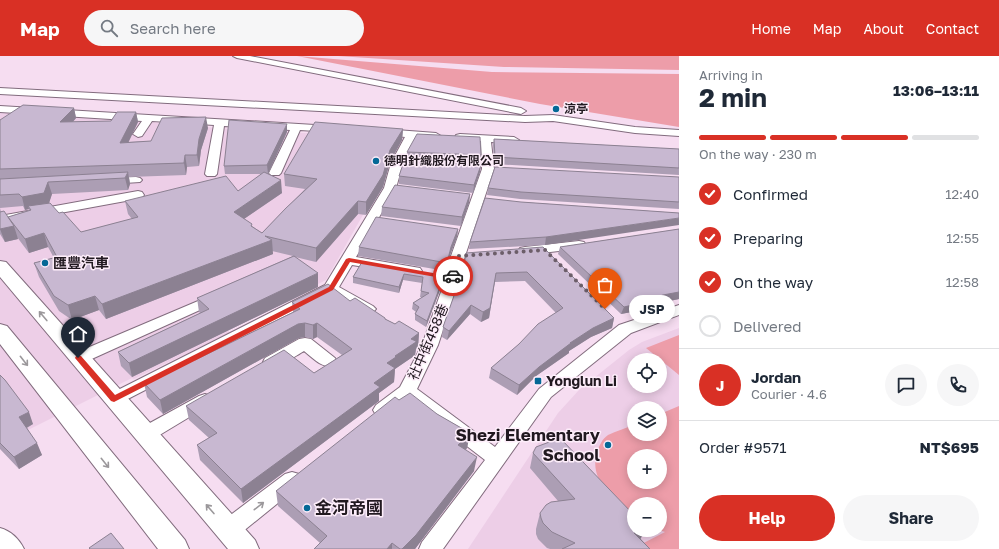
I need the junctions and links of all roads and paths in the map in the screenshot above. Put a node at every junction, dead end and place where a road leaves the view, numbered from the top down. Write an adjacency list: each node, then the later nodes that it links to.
1 (237, 56): 5 (street)
2 (0, 91): 6 (street)
3 (0, 109): 4 (street)
4 (150, 118): 7 (street); 12 (street)
5 (553, 118): 6 (street); 13 (street)
6 (525, 119): 9 (street)
7 (220, 122): 8 (street); 21 (street)
8 (296, 127): 10 (street); 20 (street)
9 (411, 128): 11 (street); 14 (street); 16 (street)
10 (343, 130)
11 (374, 132)
12 (138, 134)
13 (679, 134)
14 (486, 139): 15 (street); 19 (street, 社中街458巷)
15 (524, 141)
16 (397, 163): 17 (street); 24 (street)
17 (412, 164)
18 (473, 168): 19 (street)
19 (492, 169): 28 (street, 社中街458巷)
20 (275, 173)
21 (211, 174)
22 (136, 180): 23 (street)
23 (98, 181)
24 (390, 188): 25 (street); 31 (street)
25 (405, 190)
26 (138, 194): 30 (street)
27 (463, 196): 28 (street)
28 (478, 198): 29 (street); 34 (street, 社中街458巷)
29 (492, 200)
30 (0, 220)
31 (371, 220): 32 (street); 40 (street)
32 (386, 222)
33 (453, 231): 34 (street)
34 (467, 233): 39 (street, 社中街458巷)
35 (592, 243): 36 (street)
36 (545, 250): 37 (street); 41 (street)
37 (513, 252)
38 (474, 255): 39 (street)
39 (458, 256): 43 (street, 社中街458巷)
40 (349, 260): 43 (street); 44 (street)
41 (556, 260)
42 (0, 266): 49 (main road, one-way to 42)
43 (453, 278): 53 (street, 社中街458巷)
44 (331, 288): 47 (street); 54 (street)
45 (231, 290): 49 (street)
46 (679, 310): 57 (street)
47 (382, 318)
48 (0, 330): 62 (main road, one-way to 62)
49 (78, 358): 54 (main road)
50 (329, 362): 51 (street)
51 (256, 371)
52 (222, 391): 56 (street)
53 (407, 391): 55 (street); 57 (street, 社中街458巷)
54 (114, 399): 56 (main road)
55 (370, 420)
56 (146, 434): 59 (main road, one-way to 56)
57 (497, 459): 64 (street)
58 (308, 468): 59 (street, one-way to 58)
59 (228, 530): 63 (main road)
60 (0, 537): 61 (street)
61 (13, 549)
62 (175, 549)
63 (245, 549)
64 (430, 549)

